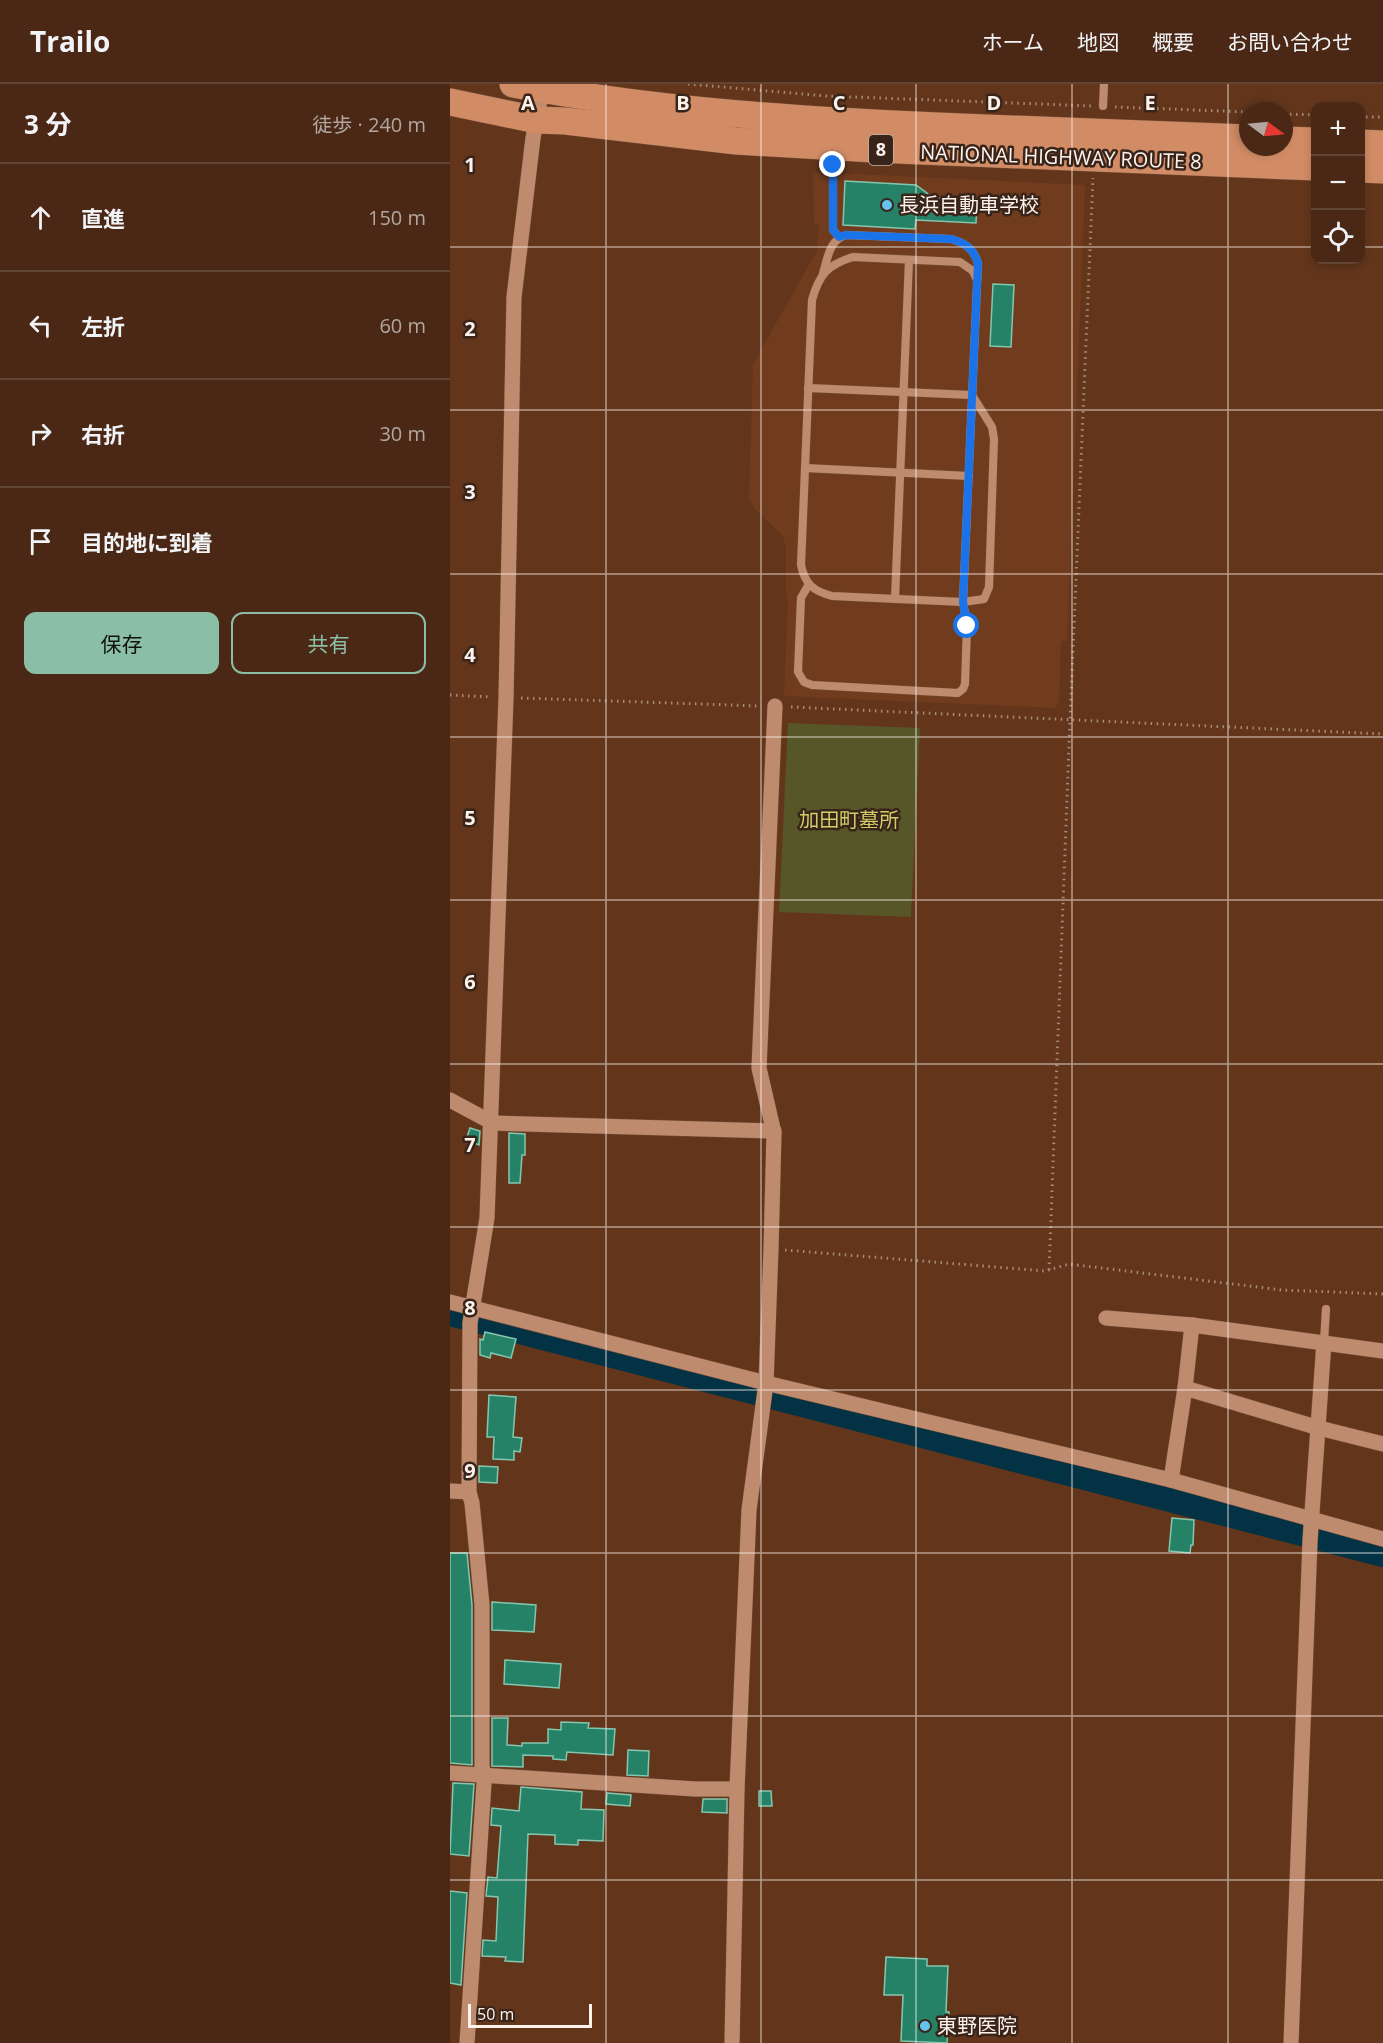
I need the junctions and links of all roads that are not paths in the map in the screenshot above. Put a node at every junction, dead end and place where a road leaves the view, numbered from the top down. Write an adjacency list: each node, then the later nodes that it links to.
1 (513, 84): 3 (highway, NATIONAL HIGHWAY ROUTE 8 / 8)
2 (1104, 84): 5 (lane)
3 (542, 87): 6 (street); 7 (highway, NATIONAL HIGHWAY ROUTE 8 / 8)
4 (450, 102): 6 (highway, NATIONAL HIGHWAY ROUTE 8 / 8)
5 (1103, 106)
6 (537, 120): 12 (highway, NATIONAL HIGHWAY ROUTE 8 / 8); 31 (street)
7 (1239, 138)
8 (1293, 140): 9 (highway)
9 (1311, 141)
10 (1365, 143): 11 (highway)
11 (1383, 144)
12 (833, 147): 13 (highway, NATIONAL HIGHWAY ROUTE 8 / 8); 16 (lane)
13 (1311, 167)
14 (1365, 169): 15 (highway)
15 (1383, 170)
16 (839, 237): 18 (lane); 19 (lane)
17 (909, 260): 18 (lane); 19 (lane); 21 (lane)
18 (823, 273): 20 (lane)
19 (976, 278): 22 (lane)
20 (808, 388): 21 (lane); 23 (lane)
21 (904, 392): 22 (lane); 24 (lane)
22 (972, 395): 25 (lane); 28 (lane)
23 (805, 468): 24 (lane); 26 (lane)
24 (901, 472): 25 (lane); 27 (lane)
25 (969, 476): 28 (lane)
26 (809, 584): 27 (lane); 28 (lane)
27 (895, 599): 28 (lane)
28 (963, 602)
29 (775, 706): 32 (street)
30 (450, 1100): 31 (street)
31 (491, 1123): 32 (street); 35 (street)
32 (774, 1131): 41 (street)
33 (450, 1302): 35 (street)
34 (1326, 1309): 38 (lane)
35 (472, 1313): 41 (street); 46 (street)
36 (1106, 1318): 37 (street)
37 (1192, 1325): 38 (street); 40 (street)
38 (1324, 1342): 39 (street); 42 (street)
39 (1383, 1351)
40 (1185, 1388): 42 (street); 44 (street)
41 (765, 1389): 44 (street); 51 (street)
42 (1319, 1428): 43 (street); 47 (street)
43 (1383, 1444)
44 (1171, 1480): 47 (street)
45 (450, 1491): 46 (street)
46 (469, 1492): 50 (street)
47 (1312, 1530): 48 (street); 54 (street)
48 (1383, 1539)
49 (450, 1773): 50 (street)
50 (483, 1774): 51 (street); 52 (street)
51 (737, 1789): 53 (street)
52 (467, 2043)
53 (732, 2043)
54 (1291, 2043)

